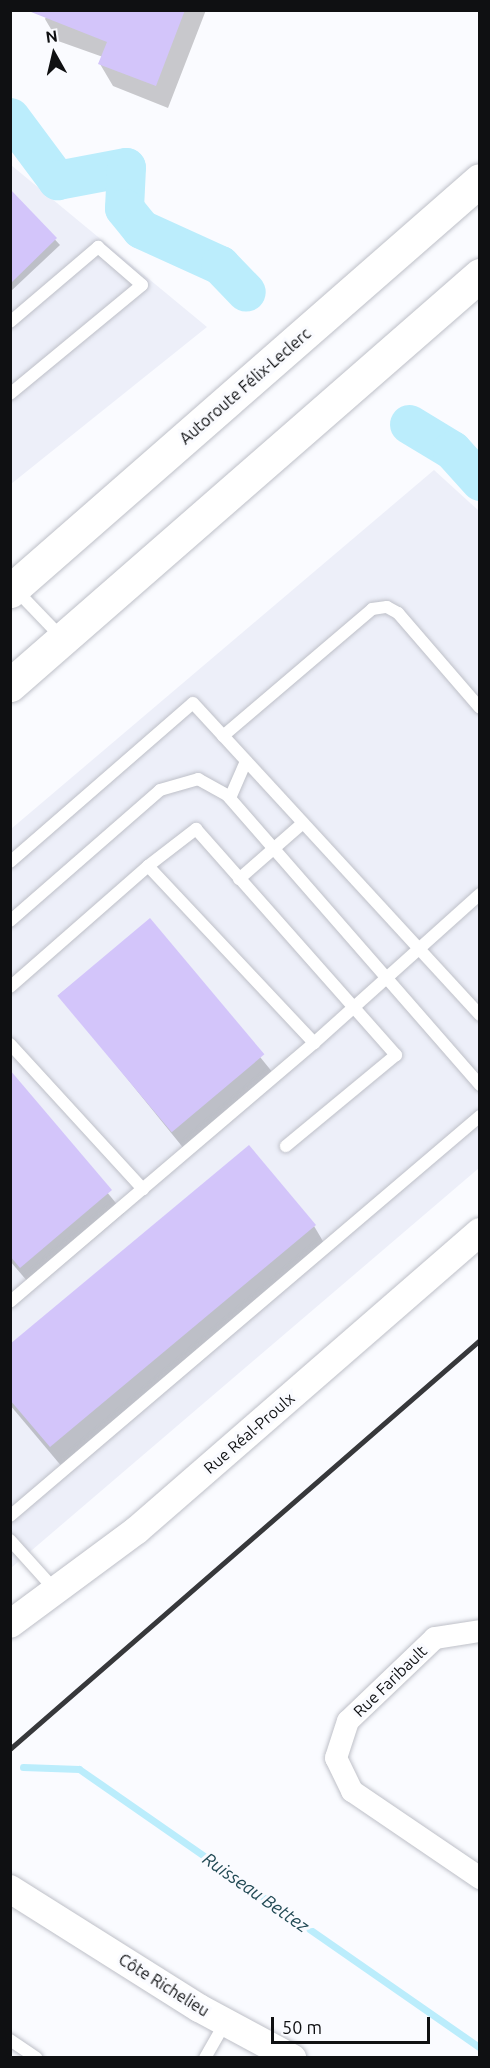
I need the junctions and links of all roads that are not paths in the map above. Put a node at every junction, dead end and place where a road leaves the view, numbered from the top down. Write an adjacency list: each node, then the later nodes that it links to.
1 (480, 180): 5 (highway, Autoroute Félix-Leclerc)
2 (480, 275): 6 (highway)
3 (10, 322): 4 (lane)
4 (10, 394)
5 (12, 590): 6 (lane)
6 (63, 639): 7 (highway)
7 (10, 685)
8 (480, 708): 9 (lane)
9 (223, 736): 10 (lane); 14 (lane)
10 (246, 761): 11 (lane); 12 (lane)
11 (230, 798): 13 (lane); 18 (lane)
12 (303, 824): 13 (lane); 19 (lane)
13 (276, 851): 16 (lane); 20 (lane)
14 (10, 862)
15 (148, 866): 16 (lane); 21 (lane); 24 (lane)
16 (239, 879): 22 (lane)
17 (480, 894): 19 (lane)
18 (10, 921)
19 (417, 947): 20 (lane); 23 (lane)
20 (387, 979): 22 (lane); 26 (lane)
21 (10, 987)
22 (357, 1008): 24 (lane); 28 (lane)
23 (480, 1015)
24 (314, 1043): 29 (lane)
25 (10, 1044): 29 (lane)
26 (480, 1085)
27 (480, 1116): 32 (lane)
28 (286, 1146)
29 (143, 1189): 31 (lane)
30 (480, 1232): 34 (street, Rue Réal-Proulx)
31 (10, 1302)
32 (10, 1516)
33 (10, 1540): 34 (lane)
34 (56, 1591): 35 (street, Rue Réal-Proulx)
35 (10, 1624)
36 (480, 1631): 37 (street, Rue Faribault)
37 (480, 1878)
38 (10, 1879): 40 (street, Côte Richelieu)
39 (10, 1889): 40 (street, Côte Richelieu)
40 (40, 1905): 41 (street, Côte Richelieu)
41 (225, 2023): 44 (lane); 45 (street, Côte Richelieu)
42 (10, 2040): 43 (lane)
43 (37, 2058)
44 (205, 2058)
45 (291, 2058)

